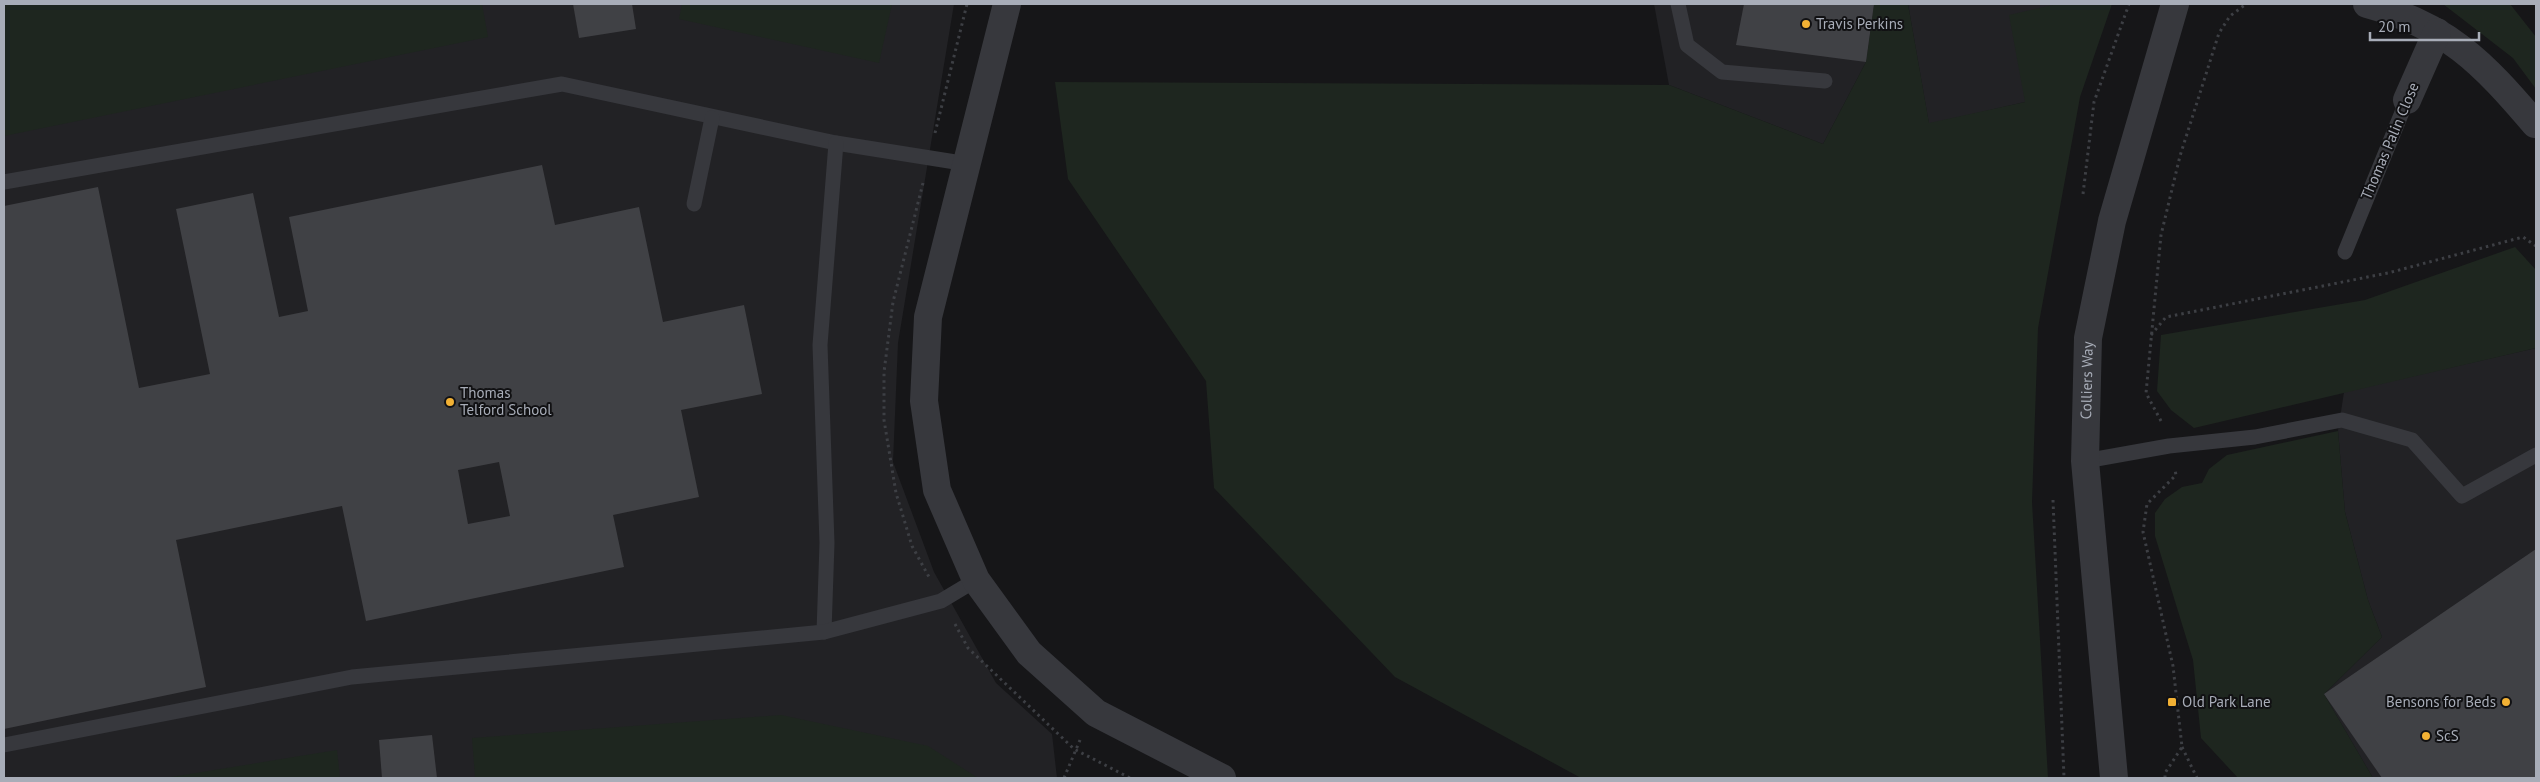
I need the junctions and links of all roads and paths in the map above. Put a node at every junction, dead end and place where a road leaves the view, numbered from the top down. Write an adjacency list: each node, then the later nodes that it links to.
1 (1008, 4): 12 (street)
2 (1678, 4): 7 (lane)
3 (2176, 4): 20 (street, Colliers Way)
4 (2246, 4): 17 (path)
5 (2367, 4): 6 (street)
6 (2437, 32): 8 (street, Thomas Palin Close); 10 (street)
7 (1824, 81)
8 (2407, 100): 16 (lane, Thomas Palin Close)
9 (712, 118): 11 (lane); 13 (lane); 14 (lane)
10 (2534, 124)
11 (836, 143): 12 (lane); 22 (lane)
12 (968, 164): 21 (street)
13 (4, 182)
14 (694, 204)
15 (2536, 246): 17 (path)
16 (2345, 252)
17 (2150, 336): 18 (path)
18 (2169, 446): 19 (lane); 20 (lane); 25 (path)
19 (2536, 455)
20 (2085, 461): 27 (street, Colliers Way)
21 (976, 580): 22 (lane); 23 (street)
22 (824, 632): 24 (lane)
23 (1096, 713): 26 (path); 30 (street)
24 (4, 745)
25 (2182, 747): 31 (path); 32 (path)
26 (1074, 749): 28 (path); 29 (path)
27 (2111, 775)
28 (1064, 778)
29 (1130, 778)
30 (1222, 778)
31 (2165, 778)
32 (2198, 778)

